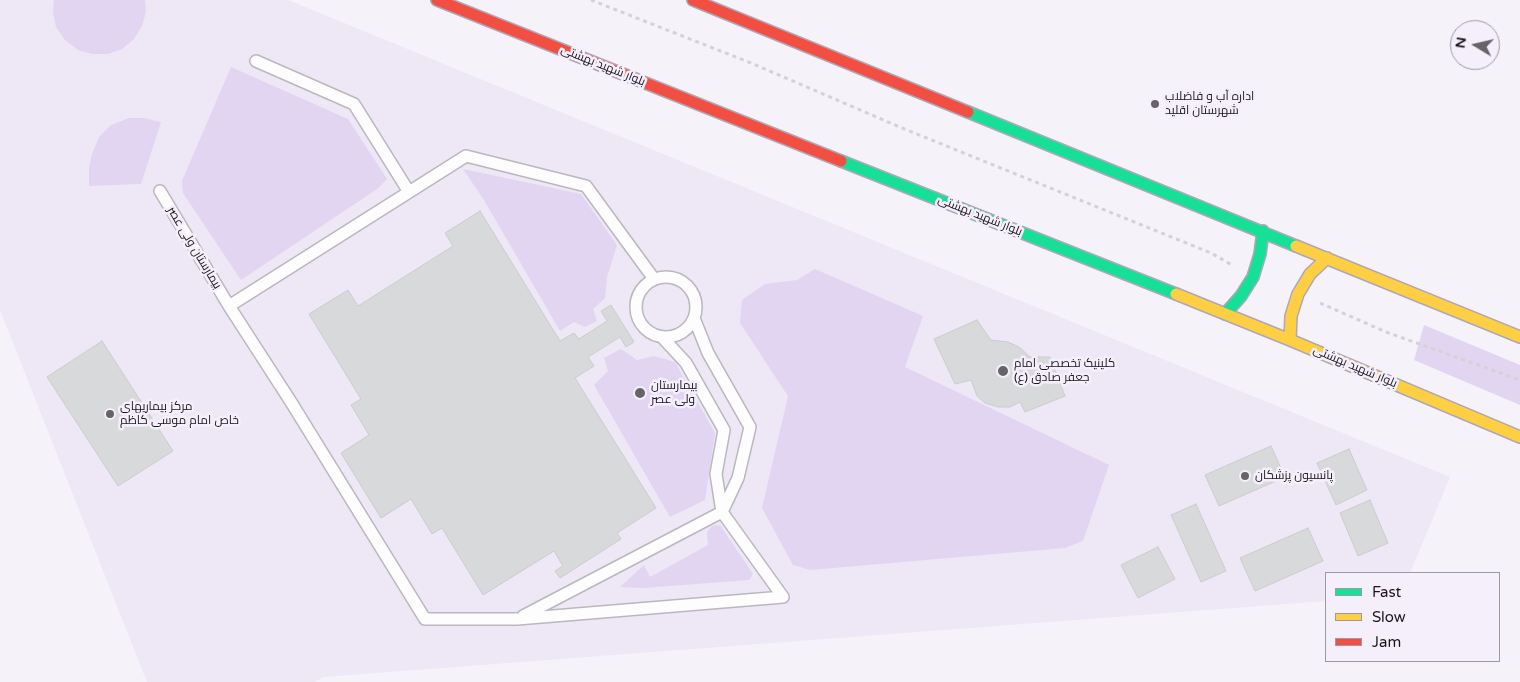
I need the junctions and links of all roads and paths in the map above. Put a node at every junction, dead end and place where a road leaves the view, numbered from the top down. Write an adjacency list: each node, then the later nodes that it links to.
1 (437, 0): 13 (main road, بلوار شهید بهشتی)
2 (591, 0): 9 (path)
3 (693, 0): 7 (main road)
4 (256, 61): 6 (lane)
5 (160, 191): 12 (lane, بیمارستان ولی عصر)
6 (409, 192): 10 (lane); 12 (lane)
7 (1263, 231): 8 (main road); 9 (main road)
8 (1327, 258): 11 (main road); 16 (main road)
9 (1253, 276): 13 (main road)
10 (654, 279): 14 (lane); 15 (lane)
11 (1298, 294): 17 (main road); 18 (path)
12 (229, 306): 21 (lane, بیمارستان ولی عصر)
13 (1225, 314): 17 (main road, بلوار شهید بهشتی)
14 (694, 318): 15 (lane); 20 (lane)
15 (662, 337): 20 (lane)
16 (1520, 337)
17 (1290, 340): 19 (main road, بلوار شهید بهشتی)
18 (1520, 380)
19 (1520, 438)
20 (722, 512): 21 (lane, بیمارستان ولی عصر); 21 (lane, بیمارستان ولی عصر)
21 (516, 619)

